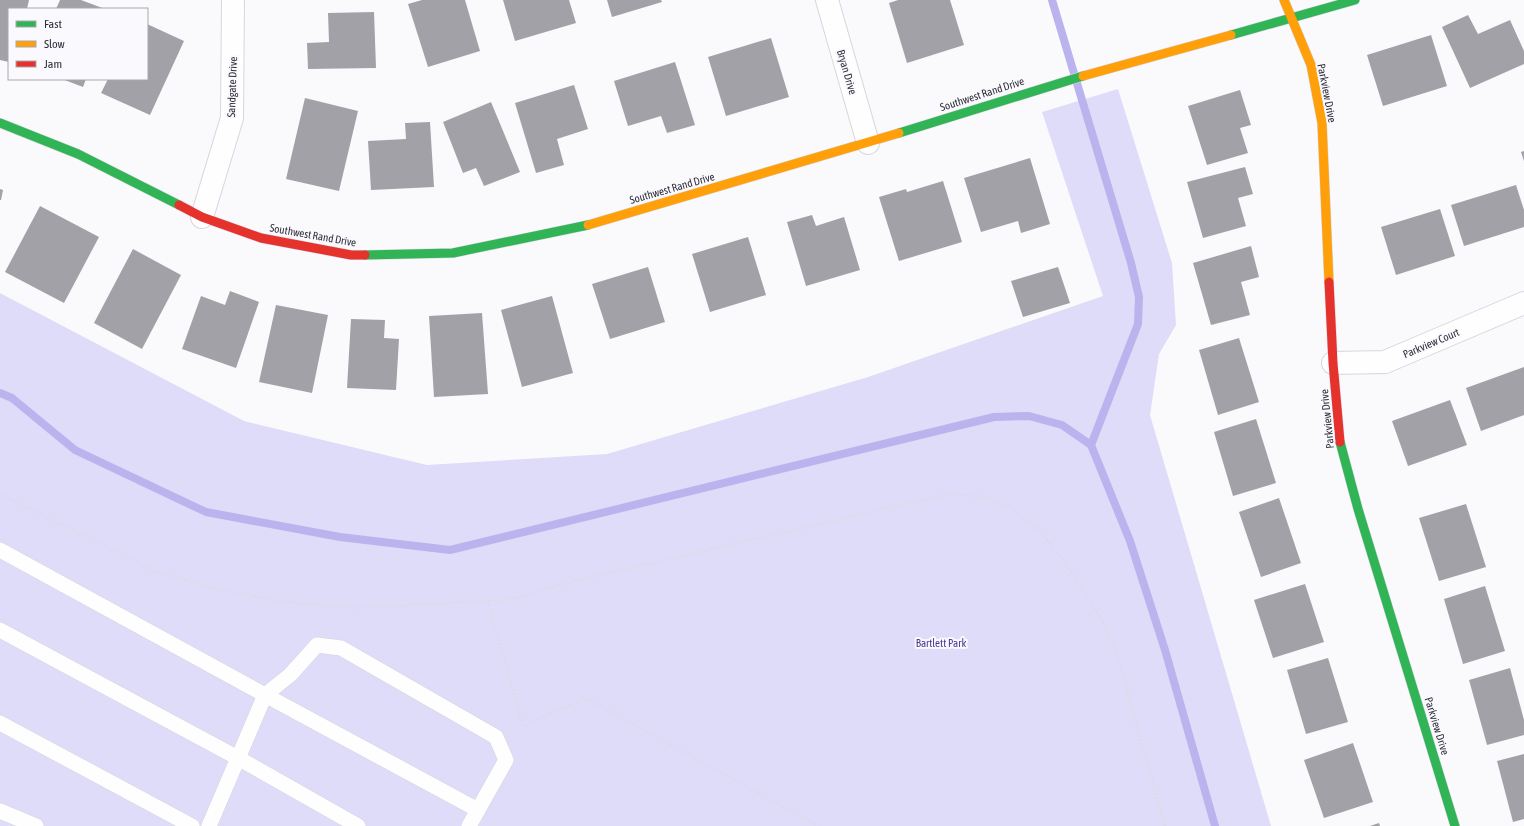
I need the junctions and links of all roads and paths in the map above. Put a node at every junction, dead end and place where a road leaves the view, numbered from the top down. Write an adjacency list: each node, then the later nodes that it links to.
1 (235, 0): 8 (street, Sandgate Drive)
2 (827, 0): 7 (street, Bryan Drive)
3 (1284, 0): 5 (street, Parkview Drive)
4 (1355, 0): 5 (street, Southwest Rand Drive)
5 (1291, 17): 7 (street, Southwest Rand Drive); 10 (street, Parkview Drive)
6 (0, 124): 8 (street, Southwest Rand Drive)
7 (868, 143): 8 (street, Southwest Rand Drive)
8 (202, 217)
9 (1524, 303): 10 (street, Parkview Court)
10 (1333, 363): 27 (street, Parkview Drive)
11 (0, 494): 13 (path)
12 (0, 550): 15 (lane)
13 (488, 601): 25 (path); 26 (path)
14 (0, 630): 17 (lane)
15 (265, 695): 17 (lane); 18 (lane); 18 (lane)
16 (0, 722): 21 (lane)
17 (238, 758): 22 (lane); 23 (lane)
18 (478, 810): 24 (lane)
19 (0, 811): 20 (lane)
20 (36, 826)
21 (192, 826)
22 (209, 826)
23 (358, 826)
24 (469, 826)
25 (819, 826)
26 (1164, 826)
27 (1455, 826)

